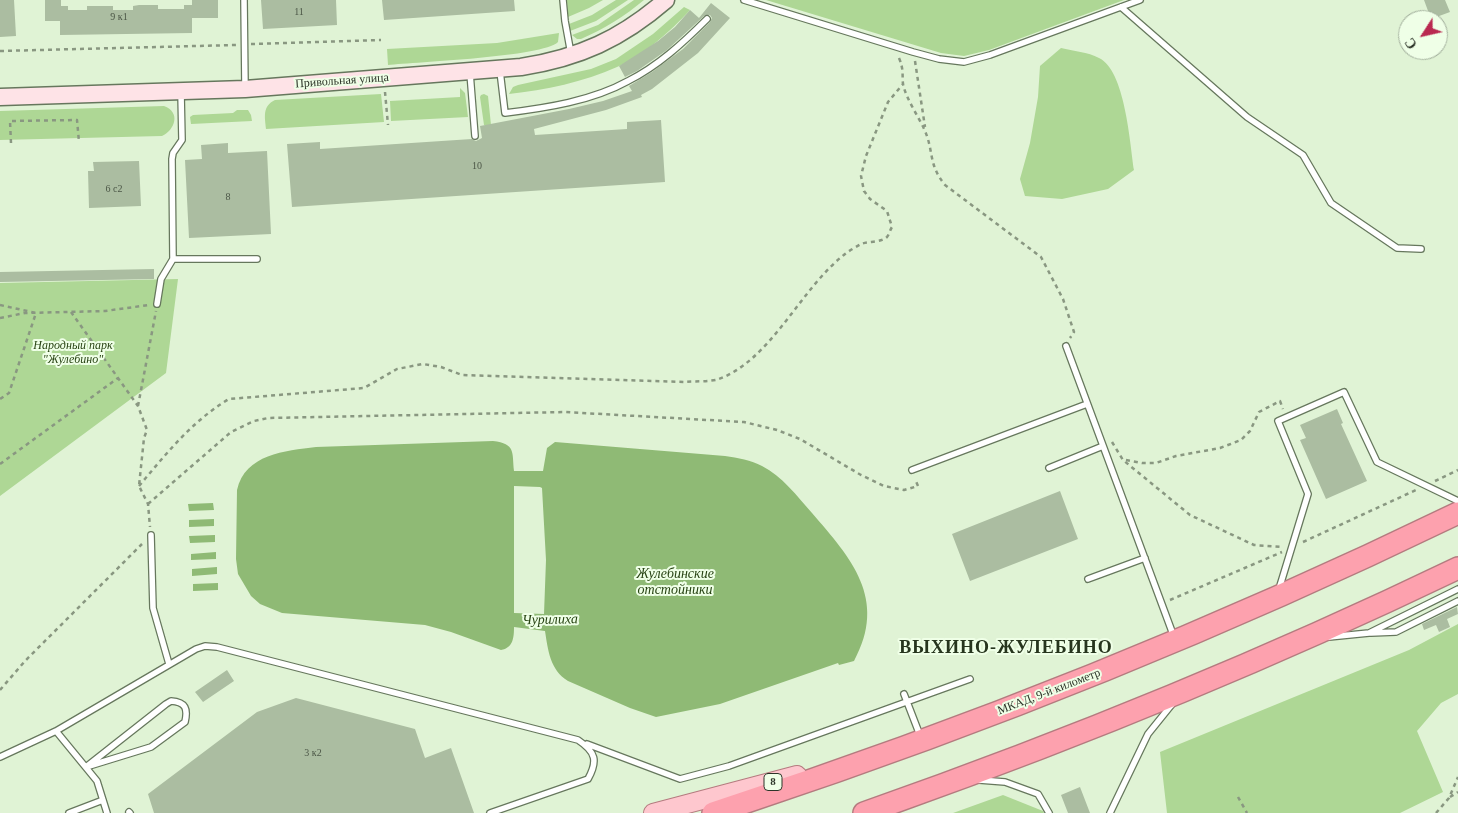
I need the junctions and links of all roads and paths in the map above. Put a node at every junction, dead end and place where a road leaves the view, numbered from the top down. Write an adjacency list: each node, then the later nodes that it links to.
1 (244, 0): 9 (lane)
2 (563, 0): 13 (lane)
3 (666, 0): 13 (main road, Привольная улица)
4 (744, 0): 10 (lane)
5 (1140, 0): 6 (lane)
6 (1121, 7): 12 (lane); 26 (lane)
7 (707, 19): 14 (lane)
8 (381, 40): 9 (path)
9 (244, 44): 11 (path); 18 (lane)
10 (892, 46): 12 (lane); 17 (path)
11 (0, 51)
12 (913, 52): 22 (path)
13 (572, 57): 14 (main road, Привольная улица)
14 (499, 69): 15 (main road, Привольная улица)
15 (470, 71): 16 (main road, Привольная улица); 23 (lane)
16 (384, 78): 18 (main road, Привольная улица); 21 (path)
17 (903, 84): 22 (path); 48 (path)
18 (245, 89): 19 (main road, Привольная улица)
19 (181, 92): 20 (main road, Привольная улица); 27 (lane)
20 (0, 97)
21 (388, 125)
22 (925, 131): 34 (path)
23 (475, 136)
24 (79, 142): 25 (path)
25 (11, 143)
26 (1421, 249)
27 (173, 259): 28 (lane); 29 (lane)
28 (257, 259)
29 (157, 304): 31 (path); 38 (path)
30 (0, 305): 32 (path)
31 (71, 312): 32 (path); 35 (path)
32 (36, 313): 33 (path); 36 (path)
33 (0, 318)
34 (1066, 346): 37 (lane)
35 (118, 377): 38 (path); 43 (path)
36 (0, 399)
37 (1087, 404): 41 (lane); 45 (lane)
38 (138, 406): 48 (path)
39 (1287, 418): 42 (path); 47 (lane); 53 (lane)
40 (1108, 436): 42 (path)
41 (1103, 446): 44 (lane); 54 (lane)
42 (1123, 460): 53 (path)
43 (0, 464)
44 (1049, 468)
45 (912, 470): 50 (path)
46 (1458, 470): 47 (path)
47 (1426, 485): 49 (lane); 53 (path)
48 (139, 486): 50 (path)
49 (1458, 501)
50 (148, 504): 52 (path)
51 (1458, 513): 58 (highway, МКАД, 9-й километр)
52 (151, 535): 64 (lane); 66 (path)
53 (1292, 548): 58 (lane); 60 (path)
54 (1145, 558): 56 (lane); 60 (lane)
55 (1458, 568): 62 (highway)
56 (1088, 579)
57 (1458, 589): 61 (lane)
58 (1276, 597): 63 (highway, МКАД, 9-й километр)
59 (1458, 600): 61 (lane)
60 (1162, 604): 63 (lane)
61 (1369, 633): 62 (lane)
62 (1305, 639): 67 (highway)
63 (1176, 641): 72 (highway, МКАД, 9-й километр)
64 (169, 664): 70 (lane); 71 (lane)
65 (970, 679): 69 (lane)
66 (0, 690)
67 (1182, 692): 77 (highway); 89 (lane)
68 (904, 694): 69 (lane)
69 (907, 703): 71 (lane); 72 (lane)
70 (56, 731): 74 (lane); 75 (lane)
71 (578, 740): 84 (lane)
72 (922, 740): 73 (highway, МКАД, 9-й километр)
73 (894, 750): 85 (main road, 8); 86 (highway, МКАД, 9-й километр)
74 (0, 757)
75 (86, 767): 75 (lane); 81 (lane)
76 (1458, 777): 80 (path)
77 (959, 779): 87 (highway); 88 (lane)
78 (1458, 793): 80 (path)
79 (1238, 797): 90 (path)
80 (1449, 798): 91 (path)
81 (103, 800): 82 (lane); 83 (lane)
82 (69, 813)
83 (107, 813)
84 (490, 813)
85 (653, 813)
86 (713, 813)
87 (864, 813)
88 (1049, 813)
89 (1110, 813)
90 (1247, 813)
91 (1436, 813)

